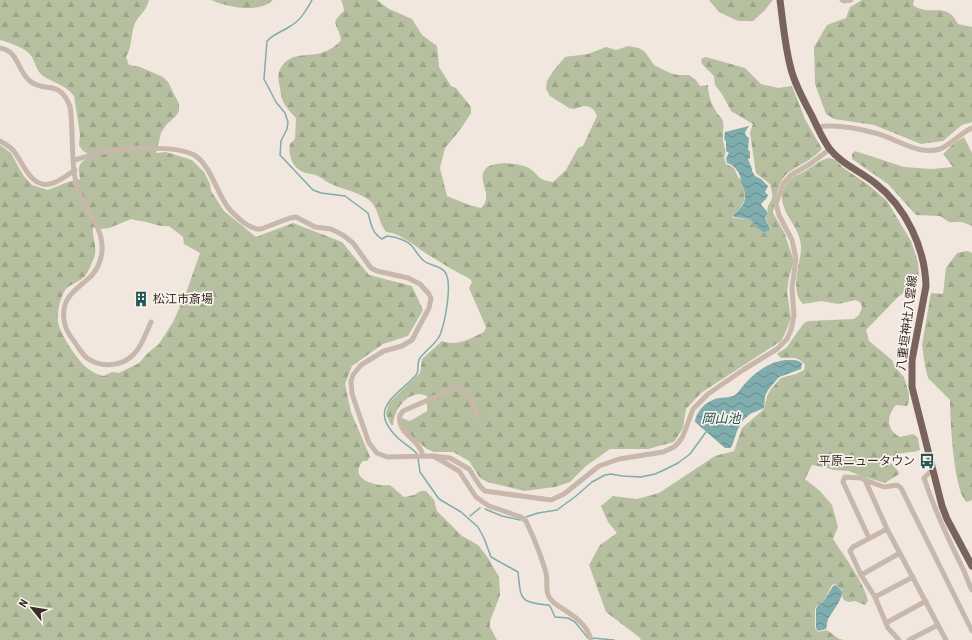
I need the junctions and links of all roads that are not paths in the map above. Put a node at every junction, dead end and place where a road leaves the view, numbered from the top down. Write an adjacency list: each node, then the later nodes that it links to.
1 (780, 0): 5 (main road, 八重垣神社八雲線)
2 (842, 0): 3 (street)
3 (851, 0)
4 (0, 48): 9 (street)
5 (817, 127): 6 (street); 8 (main road, 八重垣神社八雲線)
6 (972, 128)
7 (0, 141): 10 (street)
8 (830, 149): 14 (street); 15 (main road, 八重垣神社八雲線)
9 (74, 160): 10 (street); 13 (street)
10 (75, 170): 11 (street)
11 (151, 322)
12 (479, 418): 13 (street)
13 (420, 456): 14 (street)
14 (433, 456): 29 (street)
15 (932, 470): 20 (main road, 八重垣神社八雲線); 23 (street)
16 (865, 480): 17 (street); 18 (street); 28 (street)
17 (888, 528): 18 (street); 19 (street)
18 (869, 538): 21 (street)
19 (900, 553): 21 (street); 22 (street)
20 (972, 566)
21 (861, 575): 24 (street)
22 (913, 577): 24 (street); 25 (street)
23 (972, 590)
24 (875, 597): 26 (street)
25 (926, 601): 26 (street); 27 (street)
26 (886, 624): 30 (street)
27 (938, 625): 31 (street); 32 (street)
28 (972, 631)
29 (591, 639)
30 (899, 640)
31 (909, 640)
32 (946, 640)

